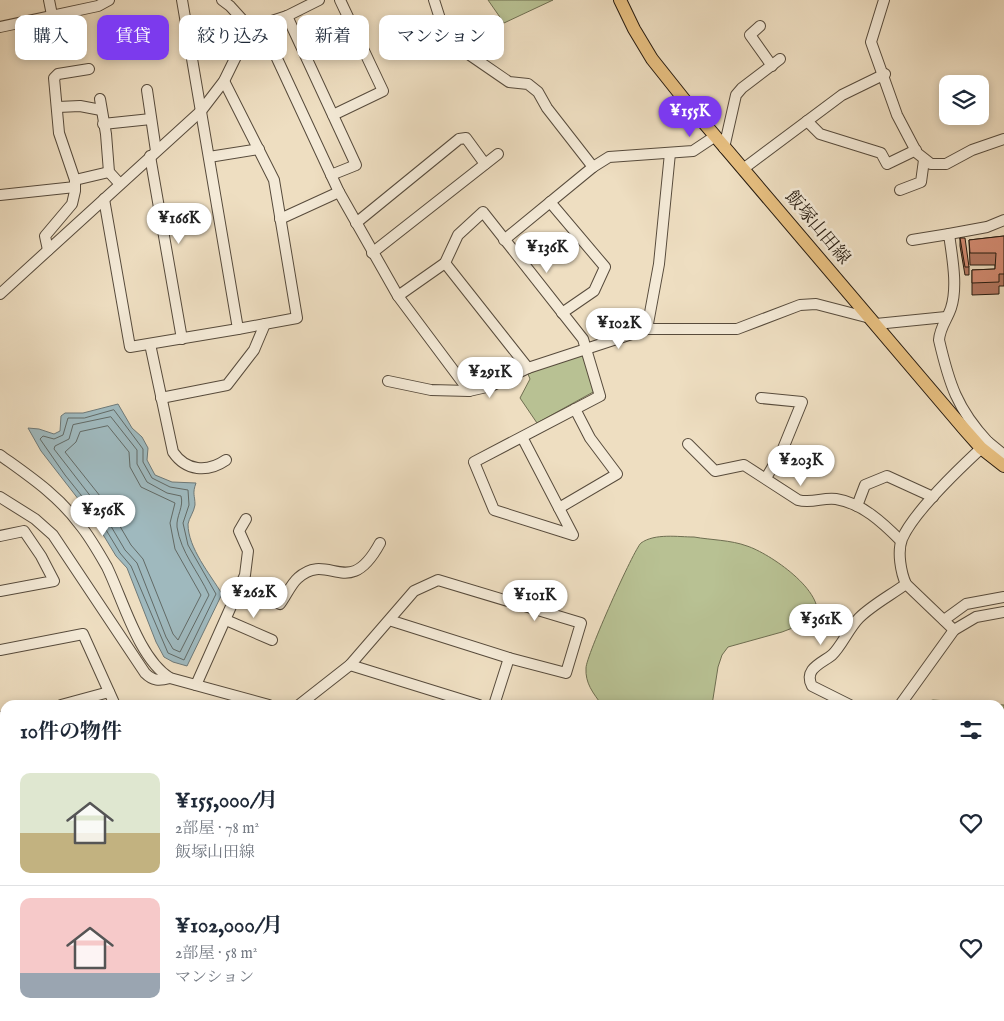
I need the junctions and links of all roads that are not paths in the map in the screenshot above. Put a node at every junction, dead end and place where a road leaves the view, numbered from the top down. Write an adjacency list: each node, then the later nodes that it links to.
1 (49, 0): 10 (street)
2 (109, 0): 10 (street)
3 (182, 0): 25 (street)
4 (222, 0): 11 (street)
5 (319, 0): 12 (street)
6 (340, 0): 26 (street)
7 (434, 0): 41 (street)
8 (620, 0): 30 (main road, 飯塚山田線)
9 (884, 0): 19 (street)
10 (52, 15)
11 (238, 15)
12 (287, 16): 26 (street)
13 (15, 23): 14 (street)
14 (0, 26)
15 (760, 26): 32 (street)
16 (234, 60): 20 (street)
17 (278, 60): 44 (street)
18 (89, 69): 23 (street)
19 (884, 74): 28 (street); 34 (street)
20 (224, 81): 25 (street); 33 (street)
21 (147, 90): 27 (street)
22 (100, 99): 24 (street)
23 (58, 108): 24 (street); 45 (street)
24 (101, 110): 29 (street)
25 (202, 111): 36 (street); 38 (street)
26 (333, 115): 44 (street)
27 (151, 119): 29 (street); 36 (street)
28 (807, 120): 34 (street); 42 (street)
29 (103, 124): 43 (street)
30 (714, 137): 32 (main road, 飯塚山田線); 35 (street)
31 (1004, 139): 39 (street)
32 (724, 148): 42 (main road, 飯塚山田線)
33 (258, 149): 38 (street); 52 (street)
34 (916, 150): 39 (street)
35 (670, 152): 41 (street); 68 (street)
36 (153, 153): 46 (street); 69 (street)
37 (498, 154): 40 (street)
38 (209, 157): 67 (street)
39 (924, 160): 47 (street)
40 (485, 164): 54 (street); 59 (street)
41 (593, 167): 51 (street)
42 (743, 169): 65 (main road, 飯塚山田線)
43 (108, 172): 45 (street); 46 (street)
44 (331, 175): 48 (street)
45 (75, 184): 49 (street); 58 (street)
46 (120, 184): 50 (street)
47 (900, 190)
48 (339, 192): 52 (street); 54 (street)
49 (0, 195)
50 (104, 199): 58 (street); 70 (street)
51 (550, 202): 56 (street); 63 (street)
52 (280, 219): 66 (street)
53 (1004, 220): 55 (street)
54 (356, 223): 59 (street)
55 (949, 234): 57 (street); 64 (street)
56 (504, 240): 60 (street); 63 (street)
57 (912, 240)
58 (48, 250): 61 (street)
59 (372, 253): 62 (street)
60 (445, 263): 62 (street); 72 (street)
61 (0, 294)
62 (398, 296): 74 (street)
63 (562, 313): 71 (street)
64 (946, 317): 65 (street); 80 (street)
65 (873, 321): 68 (street); 80 (main road, 飯塚山田線)
66 (265, 324): 67 (street); 75 (street)
67 (238, 329): 69 (street)
68 (647, 329): 71 (street)
69 (182, 339): 70 (street)
70 (150, 344): 75 (street)
71 (585, 348): 72 (street); 77 (street)
72 (528, 368): 74 (street)
73 (388, 381): 74 (street)
74 (469, 391)
75 (161, 398): 83 (street)
76 (761, 398): 85 (street)
77 (575, 409): 78 (street); 89 (street)
78 (522, 437): 89 (street); 89 (street)
79 (688, 444): 85 (street)
80 (985, 445): 82 (street); 84 (main road, 飯塚山田線); 87 (street)
81 (0, 455): 107 (street)
82 (1004, 455)
83 (226, 460)
84 (1004, 466)
85 (766, 478): 88 (street)
86 (0, 497): 107 (street)
87 (933, 497): 88 (street); 92 (street)
88 (857, 506): 92 (street)
89 (559, 508)
90 (246, 519): 97 (street)
91 (0, 536): 95 (street)
92 (901, 540): 94 (street)
93 (380, 543): 97 (street)
94 (906, 584): 101 (street); 116 (street)
95 (0, 591)
96 (1004, 597): 101 (street)
97 (234, 603): 99 (street)
98 (1004, 612): 102 (street)
99 (226, 620): 103 (street); 108 (street)
100 (390, 620): 105 (street); 105 (street); 106 (street)
101 (944, 620): 102 (street)
102 (954, 630): 117 (street)
103 (272, 640)
104 (0, 650): 109 (street)
105 (509, 658): 115 (street)
106 (350, 665): 113 (street); 114 (street)
107 (170, 678): 108 (street)
108 (196, 685): 112 (street)
109 (109, 692): 110 (street); 111 (street)
110 (79, 700)
111 (113, 700)
112 (251, 700)
113 (305, 700)
114 (463, 700)
115 (496, 700)
116 (831, 700)
117 (904, 700)

